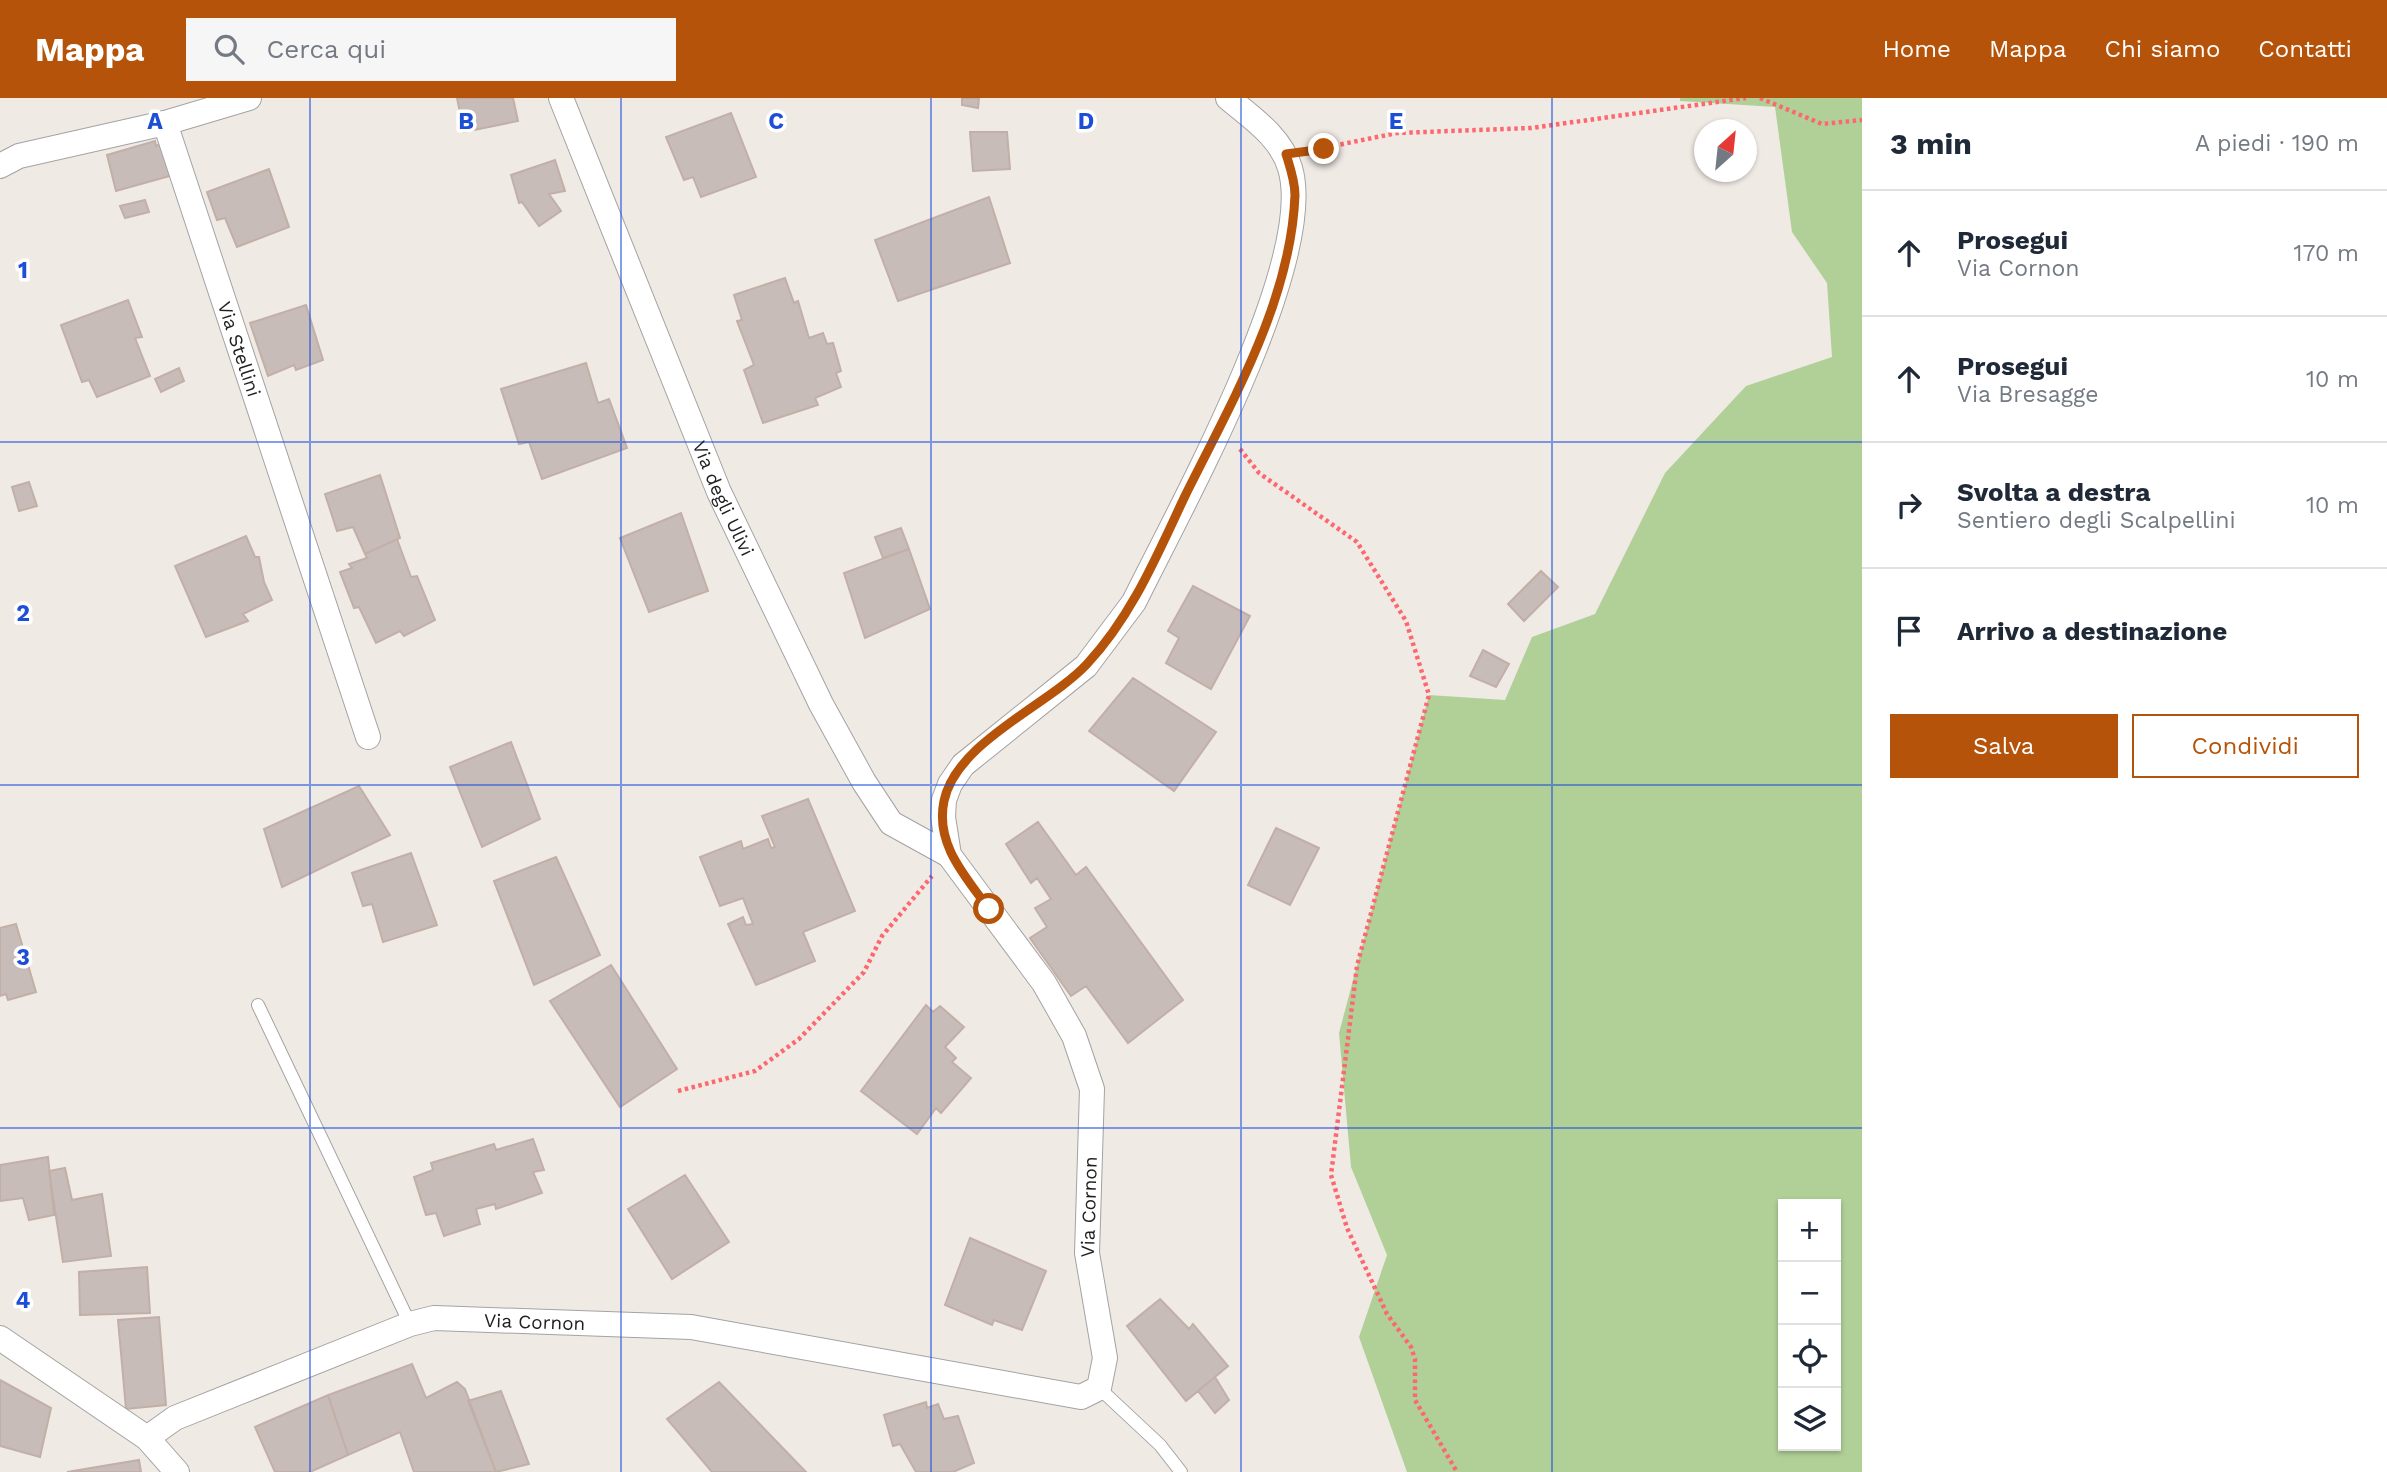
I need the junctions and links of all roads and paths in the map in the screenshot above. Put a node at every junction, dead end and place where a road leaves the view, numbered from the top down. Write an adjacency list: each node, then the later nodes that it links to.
1 (249, 98): 7 (street)
2 (561, 98): 12 (street, Via degli Ulivi)
3 (1228, 98): 8 (street)
4 (1746, 98): 8 (path)
5 (1760, 98): 6 (path)
6 (1862, 120)
7 (165, 122): 9 (street); 11 (street, Via Stellini)
8 (1286, 154): 10 (street, Via Cornon)
9 (0, 166)
10 (1221, 423): 12 (street, Via Cornon); 21 (path)
11 (368, 737)
12 (949, 855): 14 (path); 17 (street, Via Cornon)
13 (258, 1005): 15 (lane)
14 (678, 1091)
15 (410, 1324): 17 (street, Via Cornon); 18 (street, Via Cornon)
16 (0, 1338): 18 (street)
17 (1099, 1388): 20 (lane)
18 (147, 1438): 19 (street)
19 (177, 1472)
20 (1181, 1472)
21 (1457, 1472)

